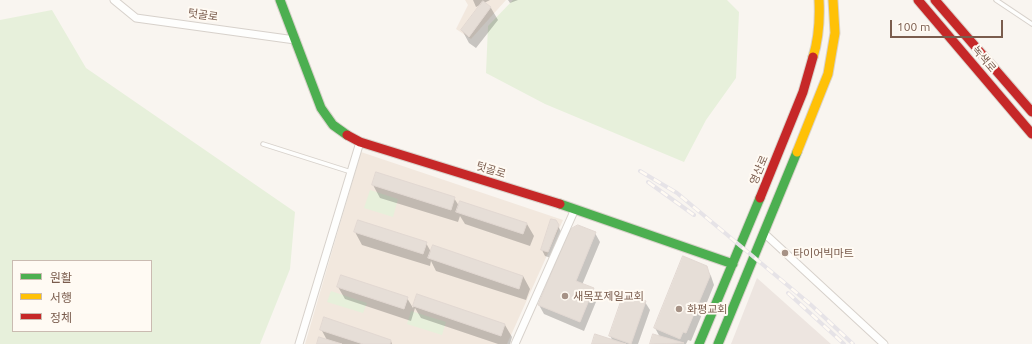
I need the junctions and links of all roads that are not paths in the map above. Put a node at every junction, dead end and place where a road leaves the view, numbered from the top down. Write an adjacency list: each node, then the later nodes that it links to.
1 (114, 0): 11 (street, 텃골로)
2 (280, 0): 11 (street, 텃골로)
3 (819, 0): 19 (street, 영산로)
4 (833, 0): 10 (street)
5 (841, 0): 10 (street)
6 (918, 0): 13 (street, 녹색로)
7 (935, 0): 12 (street, 녹색로)
8 (996, 0): 9 (lane)
9 (1032, 24)
10 (835, 33): 18 (street)
11 (295, 40): 14 (street, 텃골로)
12 (1032, 112)
13 (1032, 134)
14 (360, 142): 16 (street); 17 (street, 텃골로)
15 (263, 144): 16 (lane)
16 (351, 172): 20 (street)
17 (575, 209): 19 (street, 텃골로); 21 (street)
18 (765, 234): 23 (street); 24 (street)
19 (733, 264): 22 (street, 영산로)
20 (299, 344)
21 (515, 344)
22 (699, 344)
23 (718, 344)
24 (884, 344)

